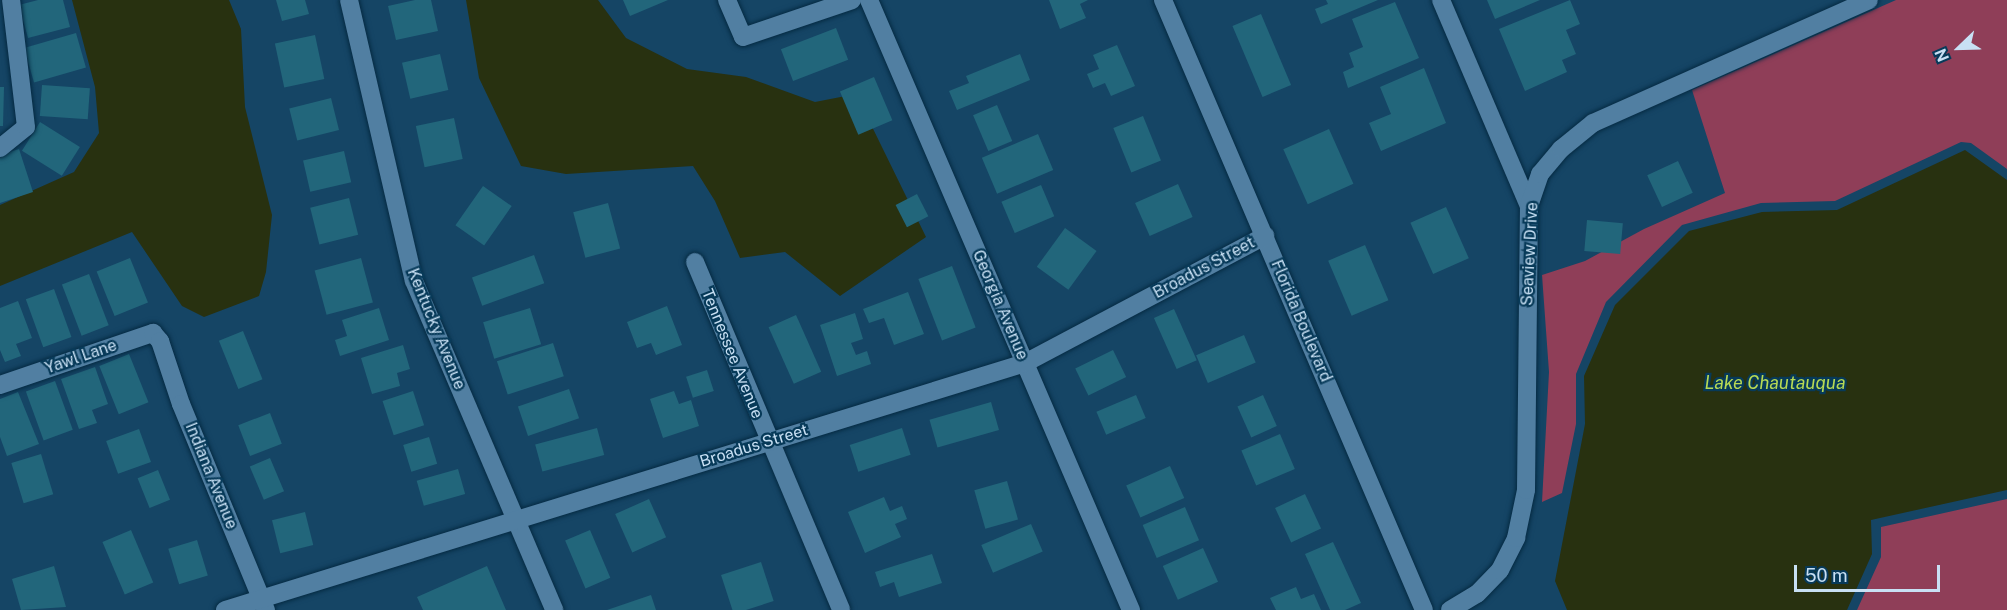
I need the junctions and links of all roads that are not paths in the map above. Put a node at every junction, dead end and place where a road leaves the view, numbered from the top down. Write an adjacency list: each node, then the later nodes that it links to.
1 (12, 0): 9 (street)
2 (349, 0): 17 (street, Kentucky Avenue)
3 (727, 0): 4 (street)
4 (852, 0)
5 (869, 0): 14 (street, Georgia Avenue)
6 (1163, 0): 11 (street, Florida Boulevard)
7 (1441, 0): 10 (street)
8 (1869, 0): 10 (street, Seaview Drive)
9 (0, 148)
10 (1529, 206): 24 (street, Seaview Drive)
11 (1265, 236): 14 (street, Broadus Street); 23 (street, Florida Boulevard)
12 (695, 262): 16 (street, Tennessee Avenue)
13 (160, 341): 15 (street, Yawl Lane); 18 (street, Indiana Avenue)
14 (1025, 363): 16 (street, Broadus Street); 22 (street, Georgia Avenue)
15 (0, 385)
16 (767, 442): 17 (street, Broadus Street); 21 (street, Tennessee Avenue)
17 (516, 519): 18 (street, Broadus Street); 20 (street, Kentucky Avenue)
18 (264, 604): 19 (street, Broadus Street)
19 (225, 610)
20 (554, 610)
21 (841, 610)
22 (1131, 610)
23 (1424, 610)
24 (1450, 610)

